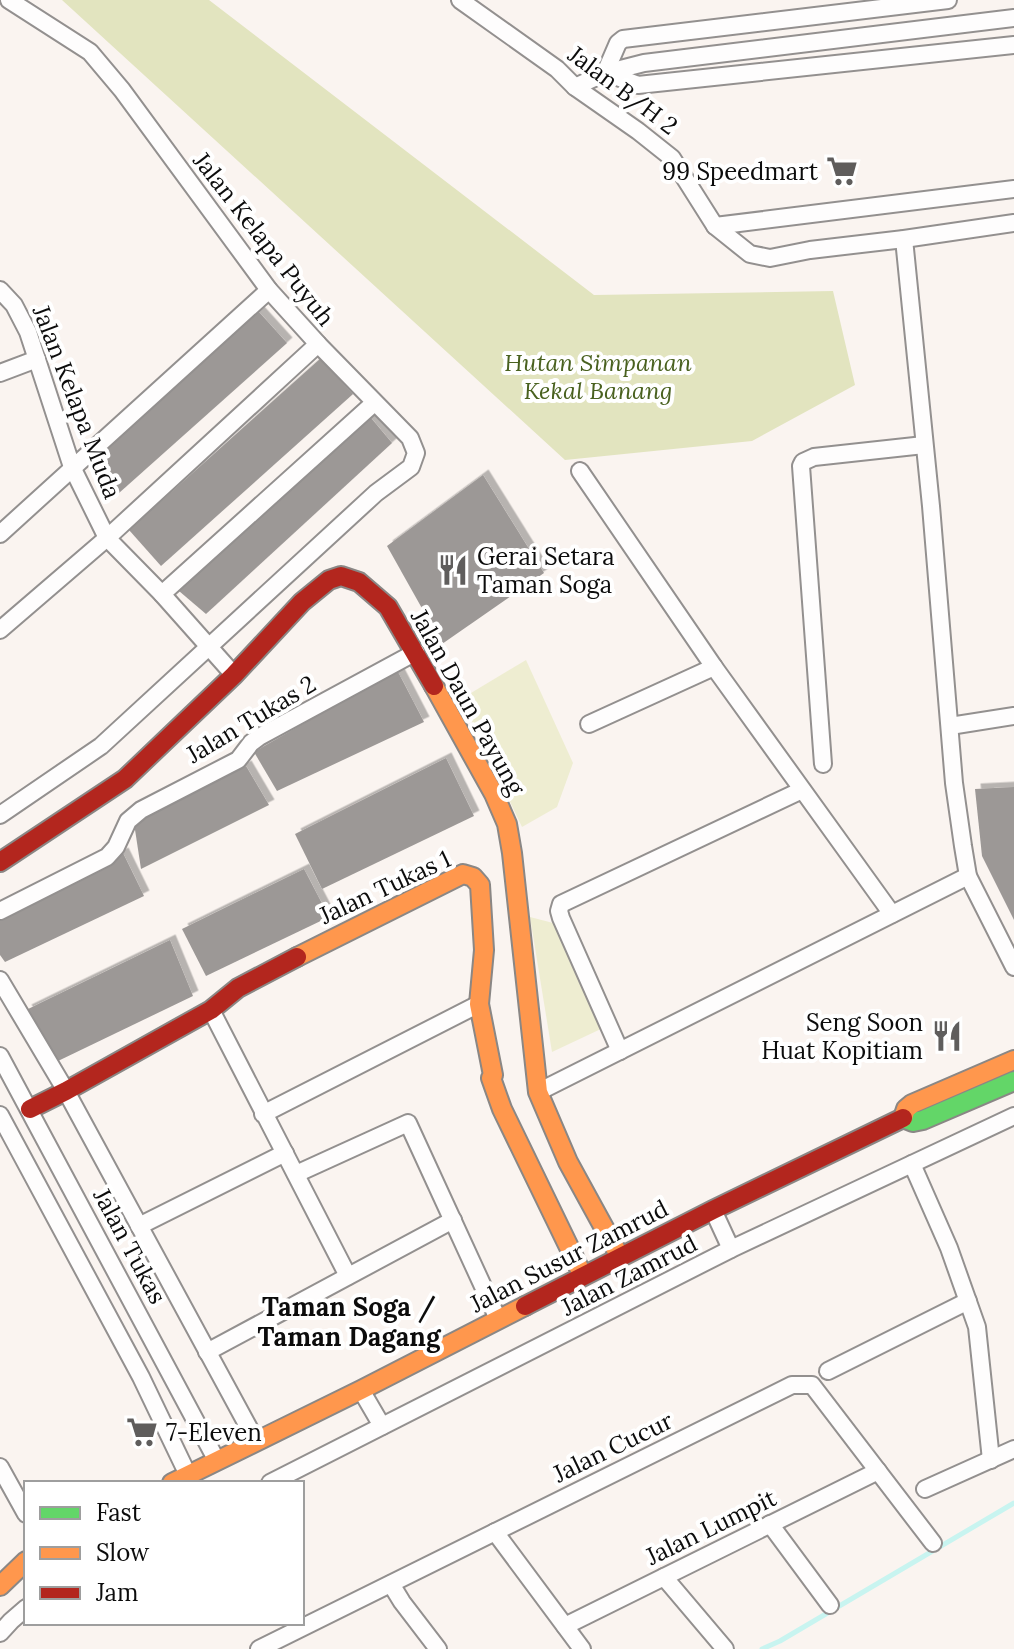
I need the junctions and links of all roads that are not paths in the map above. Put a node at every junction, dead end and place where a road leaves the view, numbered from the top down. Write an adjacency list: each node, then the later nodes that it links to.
1 (9, 0): 16 (street, Jalan Kelapa Puyuh)
2 (460, 0): 10 (street, Jalan B/H 2)
3 (948, 0): 4 (street)
4 (852, 6): 9 (street)
5 (1014, 18): 6 (street)
6 (960, 24): 8 (street); 9 (street)
7 (1014, 45): 8 (street)
8 (962, 51): 9 (street)
9 (605, 73): 10 (street)
10 (575, 87): 13 (street, Jalan B/H 2)
11 (1014, 189): 13 (street)
12 (1014, 223): 14 (street, Jalan B/H 2)
13 (715, 226): 14 (street, Jalan B/H 2)
14 (904, 239): 21 (street)
15 (0, 290): 18 (street, Jalan Kelapa Muda)
16 (269, 290): 17 (street, Jalan Kelapa Puyuh); 22 (street)
17 (318, 344): 20 (street); 25 (street, Jalan Kelapa Puyuh)
18 (37, 359): 19 (street); 22 (street, Jalan Kelapa Muda)
19 (0, 373)
20 (374, 403): 26 (street); 28 (street)
21 (924, 445): 34 (street); 35 (street)
22 (72, 467): 24 (street); 25 (street, Jalan Kelapa Muda)
23 (580, 471): 30 (street)
24 (0, 534)
25 (107, 538): 26 (street, Jalan Kelapa Muda); 27 (street, Jalan Kelapa Puyuh)
26 (162, 594): 28 (street, Jalan Kelapa Muda)
27 (0, 630)
28 (209, 648): 31 (street, Jalan Kelapa Muda); 37 (street)
29 (416, 652): 31 (street, Jalan Daun Payung); 40 (street, Jalan Tukas 2); 52 (street, Jalan Daun Payung)
30 (714, 667): 33 (street); 36 (street)
31 (234, 675): 38 (street, Jalan Daun Payung)
32 (1014, 716): 34 (street)
33 (589, 724)
34 (950, 726): 39 (street)
35 (823, 764)
36 (802, 790): 41 (street); 46 (street)
37 (0, 815)
38 (0, 862)
39 (968, 876): 41 (street); 42 (street)
40 (0, 911)
41 (892, 914): 46 (street)
42 (1014, 967)
43 (0, 980): 51 (street)
44 (479, 1004): 45 (street, Jalan Tukas 1); 54 (street); 67 (street, Jalan Tukas 1)
45 (211, 1010): 51 (street, Jalan Tukas 1); 54 (street)
46 (620, 1051): 52 (street)
47 (0, 1056): 53 (street, Jalan Tukas)
48 (1014, 1060): 49 (street); 57 (street)
49 (1014, 1074)
50 (1014, 1081): 57 (street)
51 (66, 1091): 53 (street, Jalan Tukas 1); 63 (street)
52 (538, 1092): 65 (street, Jalan Daun Payung)
53 (30, 1109): 77 (street, Jalan Tukas)
54 (263, 1114): 58 (street)
55 (0, 1115): 80 (street)
56 (1014, 1116): 59 (street, Jalan Zamrud)
57 (903, 1118): 61 (street, Jalan Susur Zamrud)
58 (285, 1153): 60 (street); 63 (street)
59 (912, 1164): 64 (street, Jalan Zamrud); 68 (street)
60 (296, 1174): 62 (street); 66 (street)
61 (713, 1210): 64 (street); 65 (street, Jalan Susur Zamrud)
62 (453, 1220): 66 (street); 69 (street)
63 (139, 1226): 70 (street)
64 (731, 1249): 73 (street, Jalan Zamrud)
65 (620, 1257): 67 (street, Jalan Susur Zamrud)
66 (348, 1276): 70 (street)
67 (583, 1276): 69 (street, Jalan Susur Zamrud)
68 (968, 1301): 71 (street); 76 (street)
69 (498, 1319): 72 (street, Jalan Susur Zamrud)
70 (207, 1352): 74 (street)
71 (828, 1371)
72 (361, 1390): 73 (street); 74 (street, Jalan Susur Zamrud)
73 (382, 1426): 81 (street, Jalan Zamrud)
74 (256, 1441): 77 (street, Jalan Susur Zamrud)
75 (1014, 1449): 76 (street)
76 (991, 1460): 82 (street)
77 (217, 1461): 80 (street, Jalan Susur Zamrud)
78 (0, 1467): 83 (street)
79 (878, 1471): 84 (street, Jalan Lumpit); 85 (street, Jalan Cucur); 86 (street, Jalan Cucur)
80 (180, 1479)
81 (274, 1481)
82 (925, 1489)
83 (24, 1510)
84 (770, 1524): 88 (street, Jalan Lumpit); 91 (street)
85 (495, 1532): 89 (street, Jalan Cucur); 93 (street)
86 (933, 1543)
87 (24, 1563): 90 (street)
88 (664, 1577): 93 (street, Jalan Lumpit); 100 (street)
89 (391, 1584): 95 (street, Jalan Cucur); 98 (street)
90 (0, 1586)
91 (830, 1605)
92 (24, 1610): 94 (street)
93 (565, 1626): 99 (street)
94 (0, 1633)
95 (288, 1635): 96 (street, Jalan Cucur); 97 (street)
96 (259, 1649)
97 (299, 1649)
98 (438, 1649)
99 (582, 1649)
100 (725, 1649)

